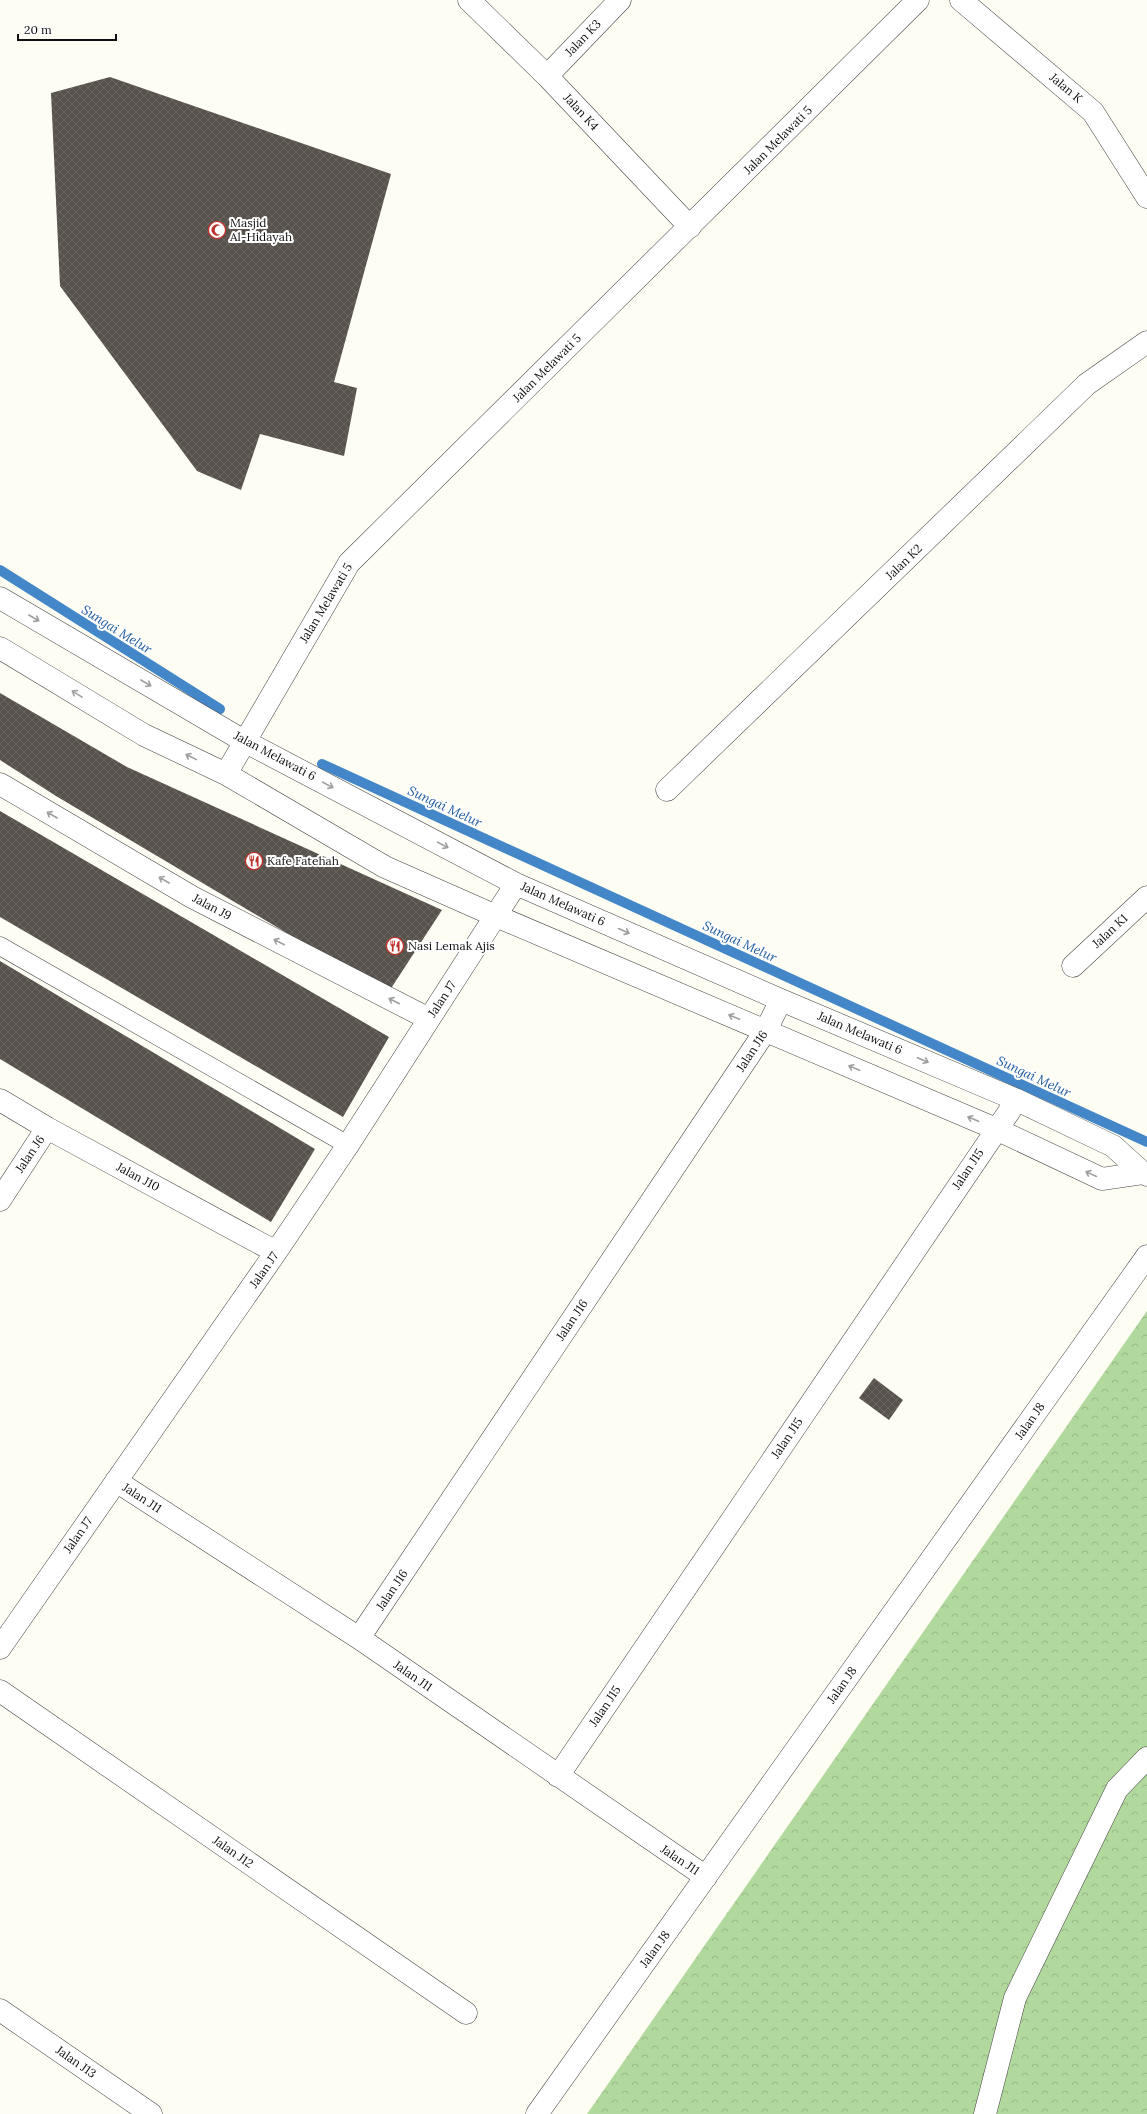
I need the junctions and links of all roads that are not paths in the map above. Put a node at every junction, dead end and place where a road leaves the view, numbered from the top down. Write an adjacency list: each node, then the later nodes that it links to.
1 (469, 0): 5 (street, Jalan K4)
2 (620, 0): 5 (street, Jalan K3)
3 (918, 0): 7 (street, Jalan Melawati 5)
4 (961, 0): 6 (street, Jalan K)
5 (547, 76): 7 (street, Jalan K4)
6 (1147, 197)
7 (690, 227): 11 (street, Jalan Melawati 5)
8 (1147, 342): 14 (street, Jalan K2)
9 (0, 598): 11 (street, Jalan Melawati 6, one-way to 11)
10 (0, 648): 12 (street, Jalan Melawati 6, one-way to 10)
11 (244, 741): 12 (street, Jalan Melawati 5); 15 (street, Jalan Melawati 6, one-way to 15)
12 (226, 774): 17 (street, Jalan Melawati 6)
13 (0, 784): 21 (street, Jalan J9, one-way to 13)
14 (667, 790)
15 (516, 884): 17 (street, Jalan J7); 20 (street, Jalan Melawati 6, one-way to 20)
16 (1147, 897): 19 (street, Jalan K1)
17 (496, 916): 21 (street, Jalan J7); 22 (street, Jalan Melawati 6, one-way to 17)
18 (0, 946): 27 (lane)
19 (1073, 966)
20 (781, 1000): 22 (street, Jalan J16); 24 (street, Jalan Melawati 6, one-way to 24)
21 (429, 1019): 27 (street, Jalan J7)
22 (766, 1030): 26 (street, Jalan Melawati 6, one-way to 22); 33 (street, Jalan J16)
23 (0, 1100): 25 (street, Jalan J10)
24 (1017, 1100): 26 (street, Jalan J15); 28 (street, Jalan Melawati 6)
25 (47, 1128): 29 (street, Jalan J6); 30 (street, Jalan J10)
26 (996, 1129): 28 (street, Jalan Melawati 6, one-way to 26); 37 (street, Jalan J15)
27 (348, 1145): 30 (street, Jalan J7)
28 (1145, 1174)
29 (0, 1200)
30 (276, 1252): 32 (street, Jalan J7)
31 (1147, 1256): 38 (street, Jalan J8)
32 (116, 1481): 33 (street, Jalan J11); 34 (street, Jalan J7)
33 (359, 1638): 37 (street, Jalan J11)
34 (0, 1648)
35 (0, 1691): 40 (street, Jalan J12)
36 (1147, 1758): 43 (street)
37 (558, 1776): 38 (street, Jalan J11)
38 (706, 1877): 42 (street, Jalan J8)
39 (0, 2010): 41 (street, Jalan J13)
40 (466, 2013)
41 (151, 2114)
42 (537, 2114)
43 (985, 2114)

